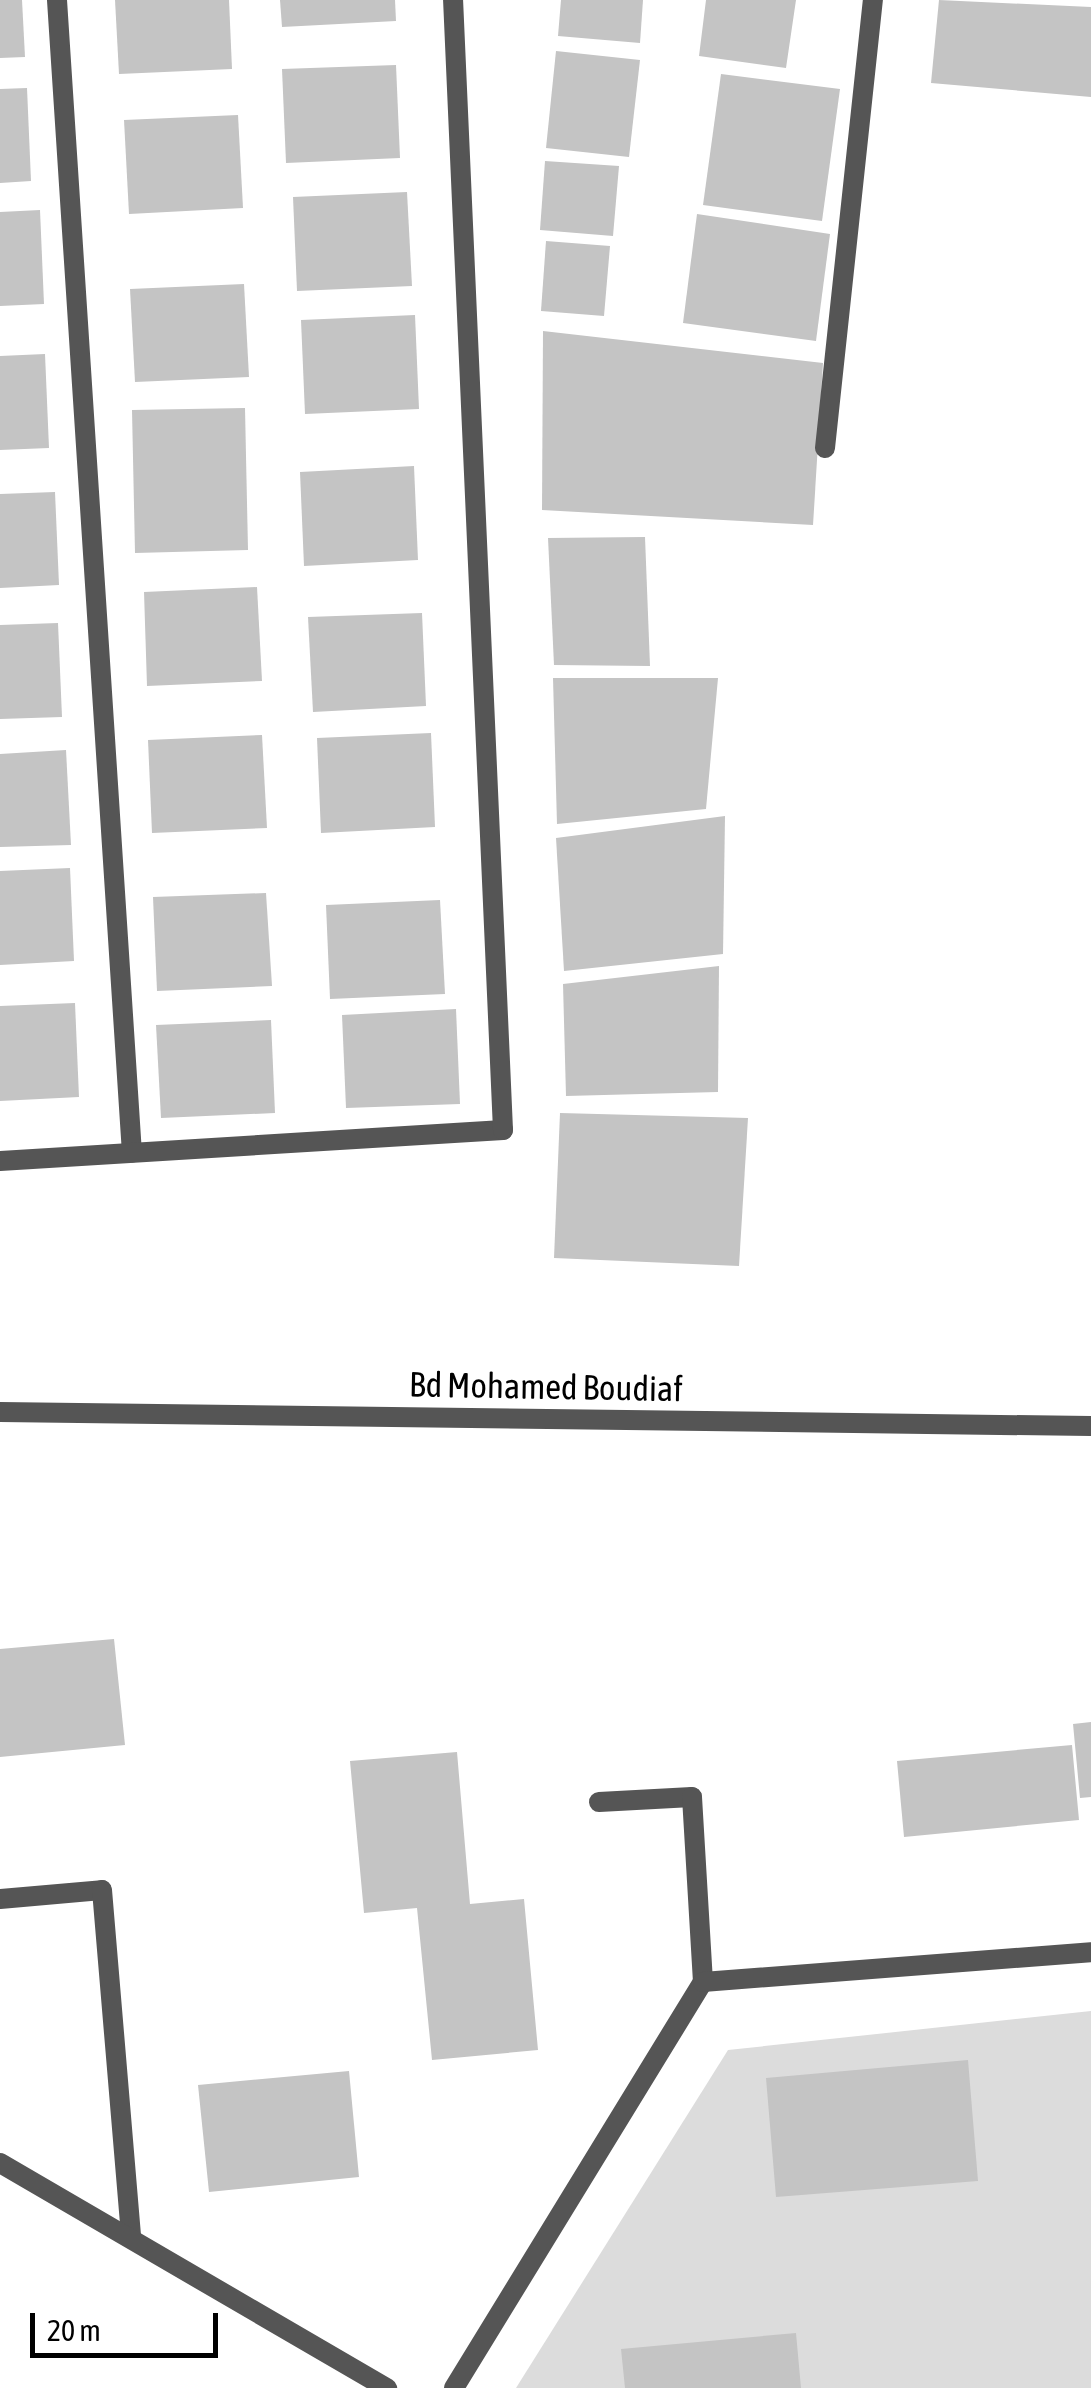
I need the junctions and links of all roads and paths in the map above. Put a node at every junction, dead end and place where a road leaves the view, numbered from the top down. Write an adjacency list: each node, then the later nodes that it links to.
1 (57, 0): 5 (street)
2 (453, 0): 5 (street)
3 (873, 0): 4 (street)
4 (825, 448)
5 (132, 1153): 6 (street)
6 (0, 1160)
7 (0, 1412): 8 (street, Bd Mohamed Boudiaf)
8 (1091, 1426)
9 (599, 1802): 12 (street)
10 (0, 1898): 14 (street)
11 (1091, 1952): 12 (street)
12 (704, 1982): 16 (street)
13 (0, 2163): 14 (street)
14 (131, 2238): 15 (street)
15 (387, 2388)
16 (454, 2388)

